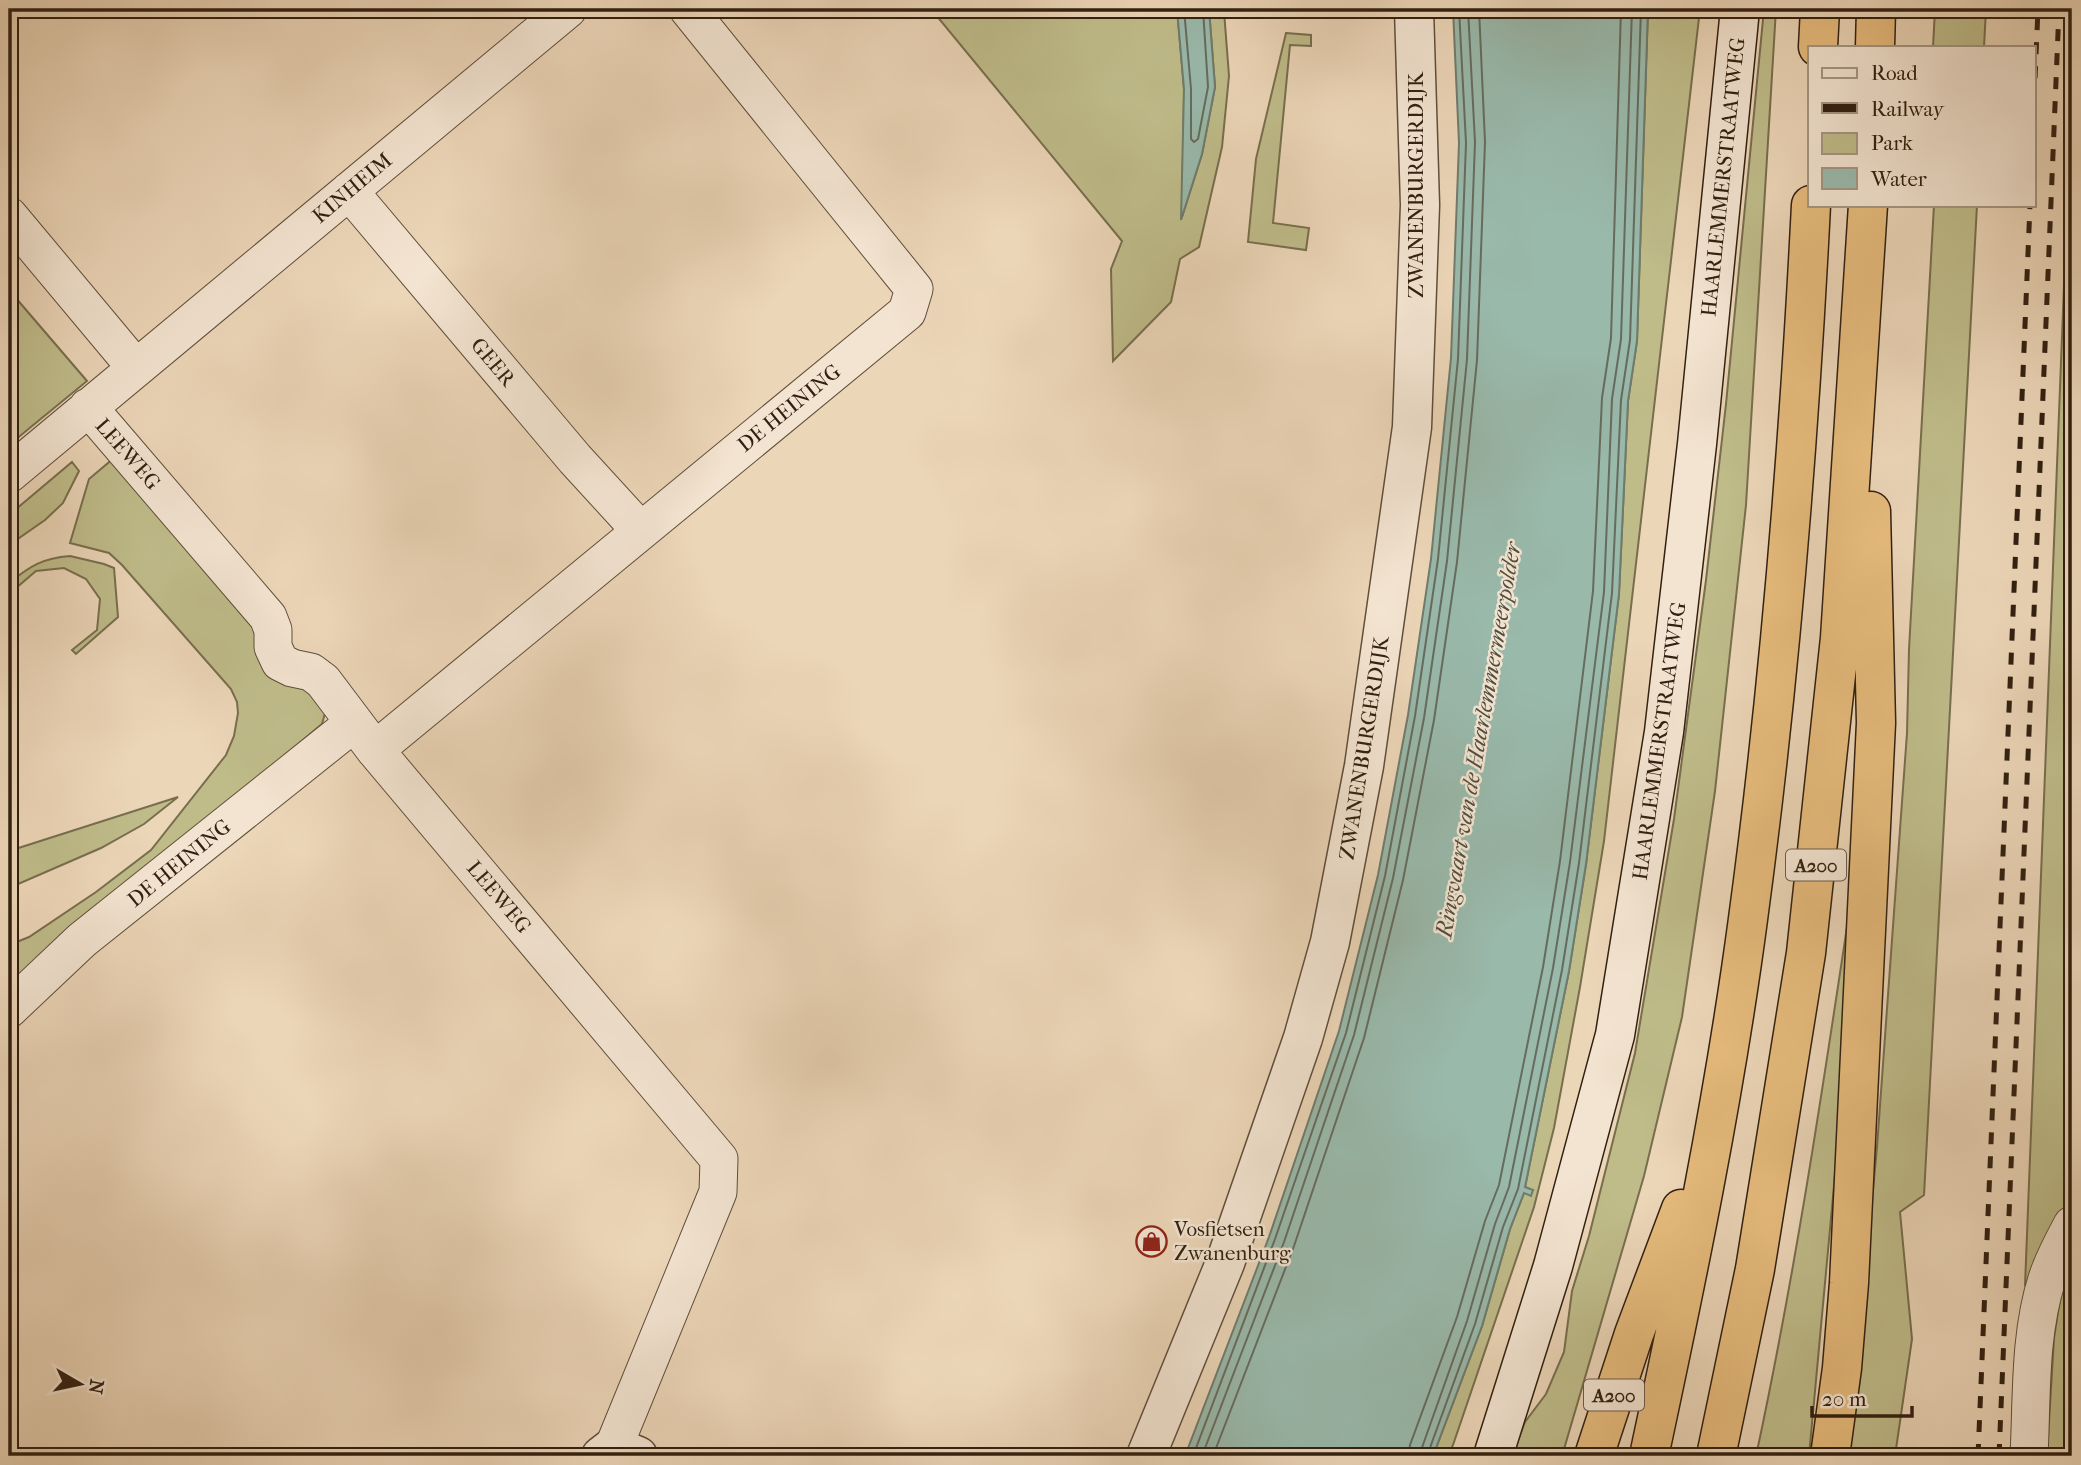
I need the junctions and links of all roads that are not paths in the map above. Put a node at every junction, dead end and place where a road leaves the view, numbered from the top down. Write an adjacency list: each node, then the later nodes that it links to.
1 (568, 9): 9 (street, KINHEIM)
2 (688, 9): 17 (street, DE HEINING)
3 (1414, 9): 23 (street, ZWANENBURGERDIJK)
4 (1740, 9): 24 (street, HAARLEMMERSTRAATWEG)
5 (1820, 9): 7 (highway)
6 (1876, 9): 8 (highway)
7 (1818, 46)
8 (1875, 46)
9 (349, 191): 14 (street, KINHEIM); 17 (street, GEER)
10 (1811, 206): 20 (highway, A200)
11 (1868, 206): 13 (highway, A200)
12 (9, 216): 14 (street)
13 (1865, 268): 27 (highway, A200); 28 (highway, A200)
14 (136, 368): 15 (street, KINHEIM)
15 (88, 407): 16 (street, KINHEIM); 18 (street, LEEWEG)
16 (9, 474)
17 (640, 530): 18 (street, DE HEINING)
18 (365, 736): 19 (street, DE HEINING); 22 (street, LEEWEG)
19 (9, 1009)
20 (1718, 1112): 25 (highway, A200); 26 (highway, A200)
21 (2072, 1225): 29 (street)
22 (618, 1453)
23 (1146, 1456)
24 (1493, 1456)
25 (1594, 1456)
26 (1649, 1456)
27 (1716, 1456)
28 (1830, 1456)
29 (2029, 1456)

